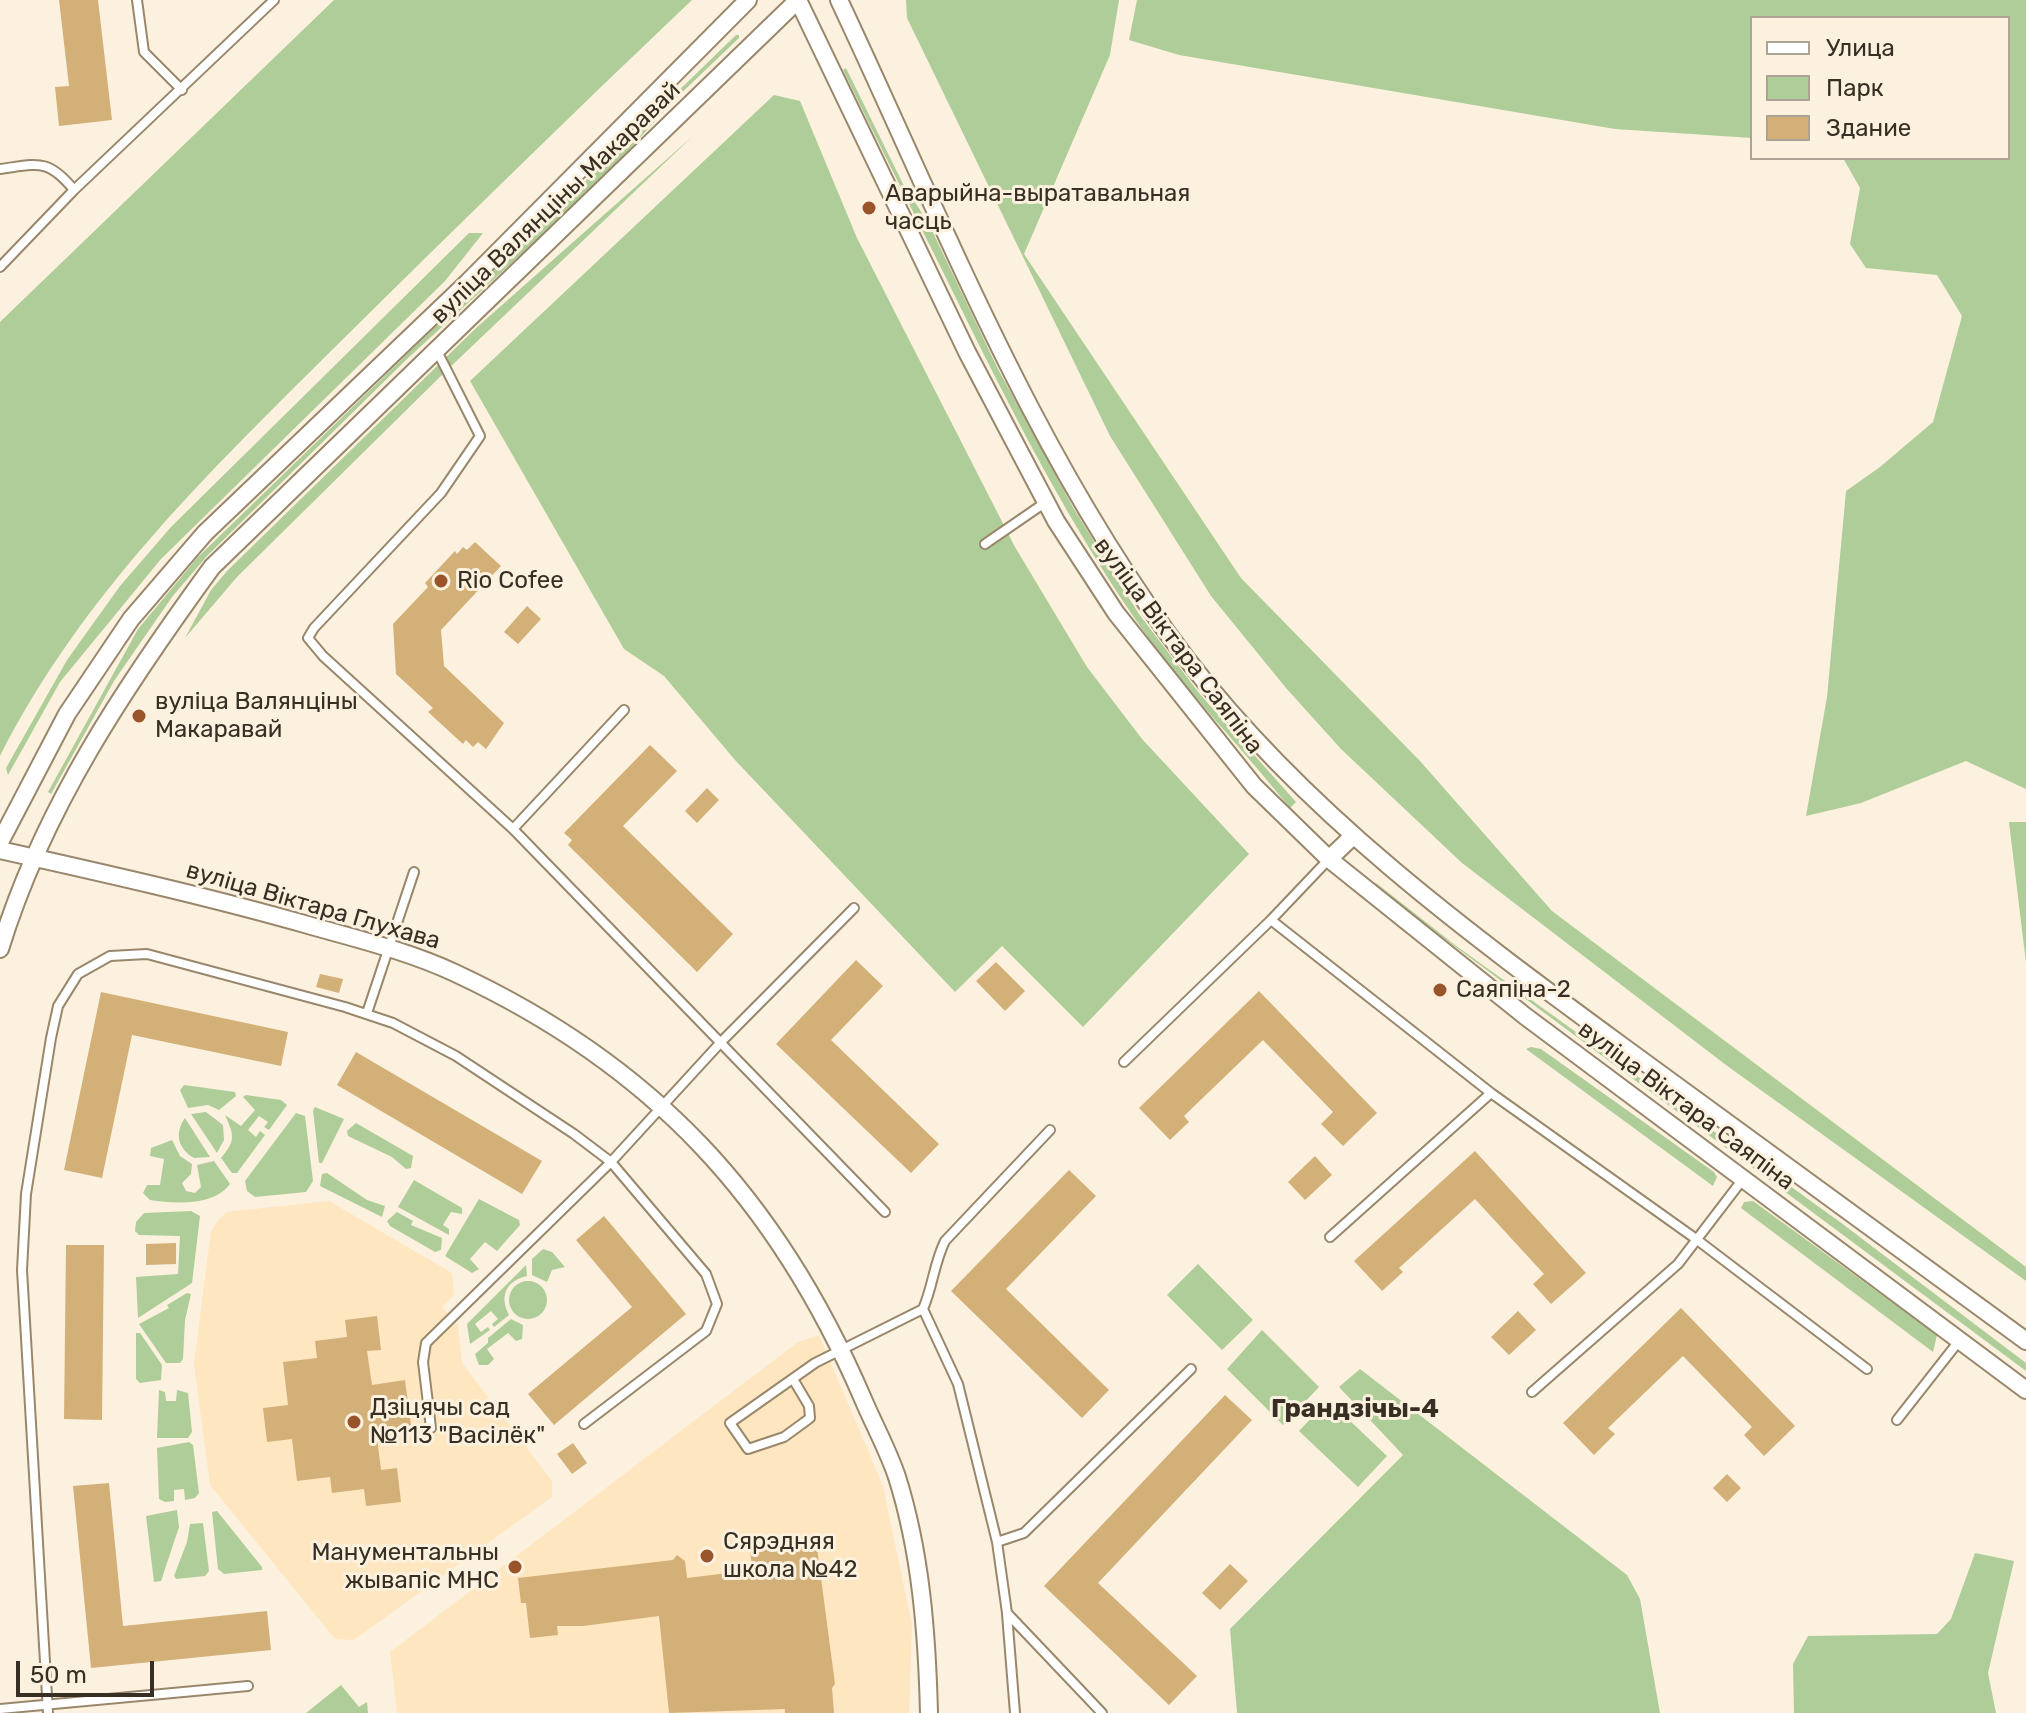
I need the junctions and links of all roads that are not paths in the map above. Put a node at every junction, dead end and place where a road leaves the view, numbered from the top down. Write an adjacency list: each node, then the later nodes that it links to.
1 (137, 0): 6 (lane)
2 (274, 0): 6 (lane)
3 (748, 0): 16 (street, вуліца Валянціны Макаравай)
4 (798, 0): 10 (street, вуліца Валянціны Макаравай); 11 (street, вуліца Віктара Саяпіна)
5 (839, 0): 15 (street, вуліца Віктара Саяпіна)
6 (182, 90): 8 (lane)
7 (0, 169): 8 (lane)
8 (74, 190): 9 (lane)
9 (0, 267)
10 (437, 351): 14 (lane); 18 (street, вуліца Валянціны Макаравай)
11 (1046, 502): 12 (lane); 19 (street, вуліца Віктара Саяпіна)
12 (985, 544)
13 (624, 710): 14 (lane)
14 (513, 829): 26 (lane)
15 (1353, 836): 19 (street); 38 (street, вуліца Віктара Саяпіна)
16 (0, 842)
17 (0, 850): 18 (street, вуліца Віктара Глухава)
18 (34, 858): 23 (street, вуліца Віктара Глухава); 24 (street, вуліца Валянціны Макаравай)
19 (1329, 859): 22 (lane); 32 (street, вуліца Віктара Саяпіна)
20 (414, 872): 23 (lane)
21 (854, 908): 26 (lane)
22 (1271, 920): 27 (lane); 28 (lane)
23 (387, 947): 25 (lane); 29 (street, вуліца Віктара Глухава)
24 (0, 949)
25 (367, 1013): 31 (lane); 52 (lane)
26 (722, 1041): 29 (lane); 33 (lane)
27 (1124, 1062)
28 (1491, 1093): 34 (lane); 35 (lane)
29 (662, 1104): 31 (lane); 39 (street, вуліца Віктара Глухава)
30 (1050, 1130): 36 (lane)
31 (611, 1162): 46 (lane); 47 (lane)
32 (1743, 1179): 35 (lane); 37 (street, вуліца Віктара Саяпіна)
33 (885, 1212)
34 (1330, 1237)
35 (1696, 1239): 41 (lane); 44 (lane)
36 (923, 1309): 39 (lane); 48 (lane)
37 (1960, 1340): 43 (street, вуліца Віктара Саяпіна); 45 (lane)
38 (2026, 1341)
39 (842, 1352): 42 (lane); 53 (street, вуліца Віктара Глухава)
40 (1191, 1369): 48 (lane)
41 (1867, 1369)
42 (793, 1379): 42 (lane)
43 (2026, 1390)
44 (1532, 1392)
45 (1897, 1420)
46 (584, 1424)
47 (431, 1428)
48 (997, 1542): 49 (lane)
49 (1007, 1613): 54 (lane); 55 (lane)
50 (248, 1686): 52 (lane)
51 (0, 1709): 52 (lane)
52 (47, 1709)
53 (929, 1713)
54 (1015, 1713)
55 (1102, 1713)

